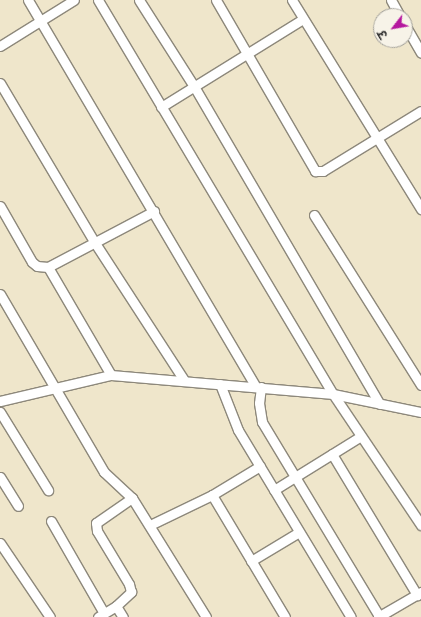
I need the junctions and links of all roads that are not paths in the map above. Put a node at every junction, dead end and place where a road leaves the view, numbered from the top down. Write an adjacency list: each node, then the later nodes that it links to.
1 (28, 0): 8 (street)
2 (74, 0): 8 (street)
3 (98, 0): 15 (street)
4 (139, 0): 14 (street)
5 (216, 0): 12 (street)
6 (292, 0): 7 (street)
7 (303, 19): 12 (street); 17 (street)
8 (40, 22): 10 (street); 19 (street)
9 (413, 39): 11 (street)
10 (0, 46)
11 (421, 53)
12 (246, 55): 14 (street); 17 (street)
13 (0, 83): 22 (street)
14 (195, 88): 15 (street); 33 (street)
15 (161, 107): 31 (street)
16 (421, 111): 17 (street)
17 (377, 139): 18 (street)
18 (421, 209)
19 (154, 211): 22 (street); 29 (street)
20 (2, 212): 23 (street)
21 (314, 215): 28 (street)
22 (95, 242): 23 (street); 26 (street)
23 (48, 267): 25 (street)
24 (0, 294): 30 (street)
25 (111, 375): 26 (street); 30 (street)
26 (184, 380): 27 (street)
27 (220, 384): 29 (street); 38 (street)
28 (421, 385)
29 (258, 386): 31 (street); 39 (street)
30 (54, 387): 32 (street); 44 (street)
31 (333, 394): 33 (street); 36 (street)
32 (0, 401)
33 (380, 404): 35 (street)
34 (0, 412): 41 (street)
35 (421, 412)
36 (361, 436): 37 (street); 48 (street)
37 (332, 454): 39 (street); 52 (street)
38 (260, 466): 42 (street); 43 (street)
39 (295, 476): 42 (street); 61 (street)
40 (0, 477): 45 (street)
41 (48, 490)
42 (274, 490): 49 (street)
43 (212, 494): 47 (street); 51 (street)
44 (132, 498): 47 (street); 53 (street)
45 (18, 506)
46 (51, 520): 55 (street)
47 (150, 525): 58 (street)
48 (421, 525)
49 (299, 532): 51 (street); 60 (street)
50 (0, 543): 56 (street)
51 (251, 561): 59 (street)
52 (419, 594): 54 (street)
53 (116, 606): 55 (street); 57 (street)
54 (394, 613): 61 (street)
55 (101, 615)
56 (50, 617)
57 (123, 617)
58 (206, 617)
59 (285, 617)
60 (351, 617)
61 (378, 617)

